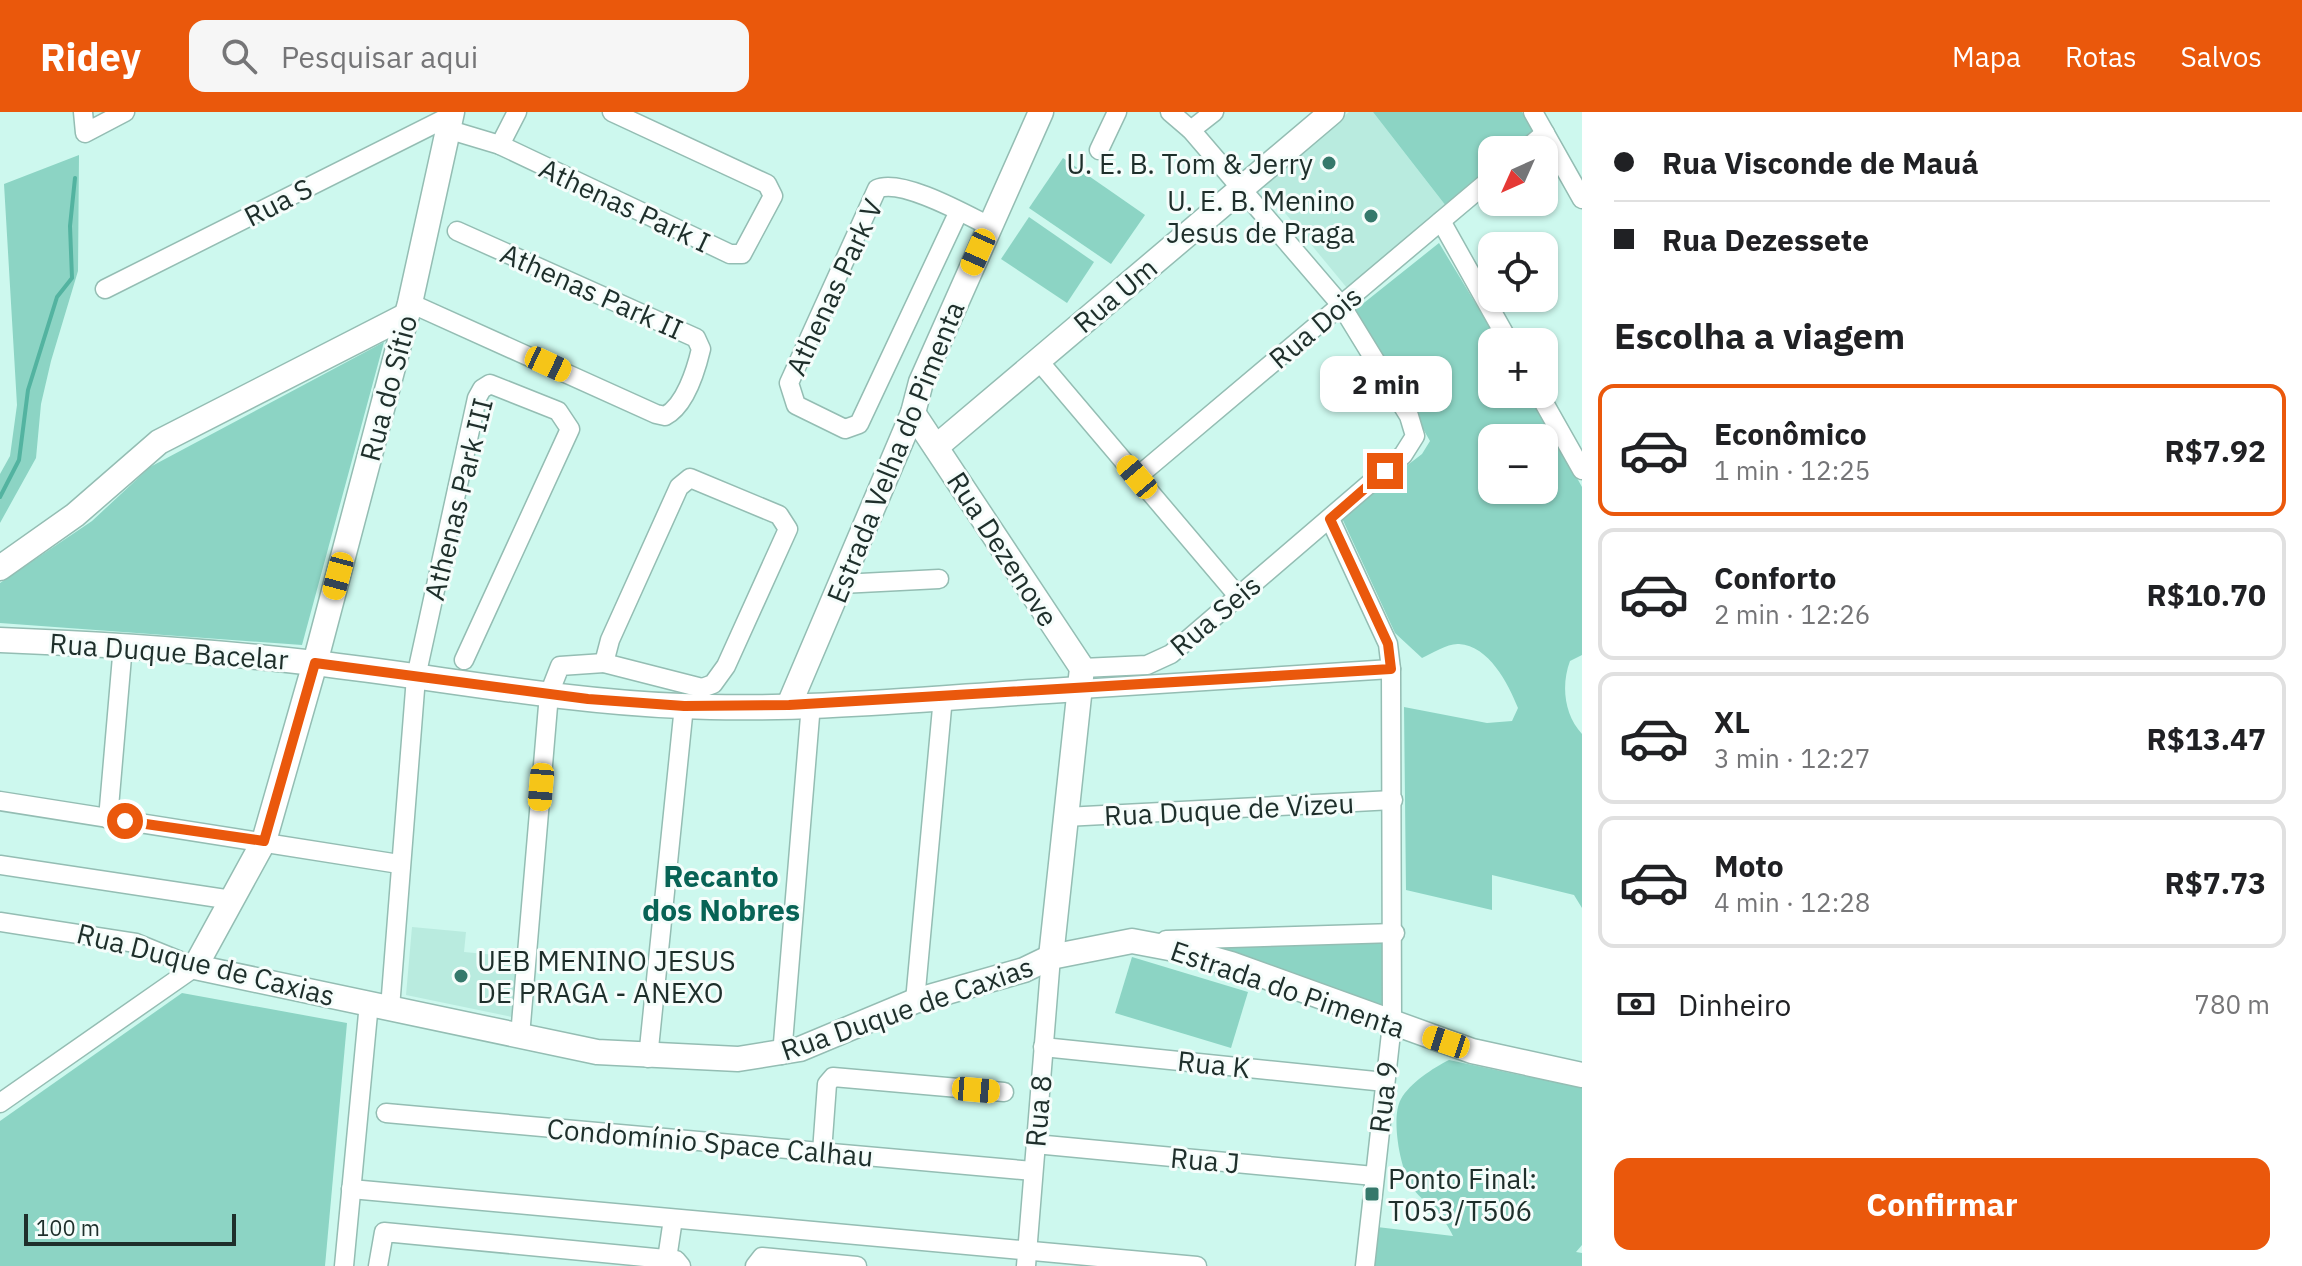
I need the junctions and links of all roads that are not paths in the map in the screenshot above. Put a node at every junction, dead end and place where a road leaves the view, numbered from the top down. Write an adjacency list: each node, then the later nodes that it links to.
1 (83, 112): 2 (street)
2 (125, 112)
3 (517, 112): 15 (street)
4 (612, 112): 15 (street, Athenas Park I)
5 (1041, 112): 22 (main road, Estrada Velha do Pimenta)
6 (1117, 112): 16 (street)
7 (1170, 112): 12 (street)
8 (1214, 112): 12 (street)
9 (1332, 112): 17 (main road, Rua Um)
10 (1533, 112): 13 (street)
11 (451, 119): 15 (street, Athenas Park I); 24 (street, Rua S); 26 (main road, Rua do Sítio)
12 (1191, 130): 17 (street)
13 (1545, 133): 14 (street); 19 (street)
14 (1541, 136)
15 (500, 145)
16 (1099, 150)
17 (1241, 189): 25 (street); 28 (main road, Rua Um)
18 (1478, 190): 21 (street, Rua Dois)
19 (1582, 199)
20 (959, 211): 20 (street, Athenas Park V); 22 (street, Athenas Park V)
21 (1441, 221): 25 (street, Rua Dois); 27 (street)
22 (989, 226): 30 (main road, Estrada Velha do Pimenta)
23 (457, 231): 26 (street, Athenas Park II)
24 (105, 289)
25 (1341, 305): 33 (street, Rua Dois); 34 (street, Rua Seis)
26 (409, 309): 35 (main road); 42 (main road, Rua do Sítio)
27 (1501, 328)
28 (1038, 360): 31 (main road, Rua Um); 33 (street)
29 (1547, 408): 32 (street)
30 (913, 413): 31 (main road, Rua Dezenove); 37 (main road, Estrada Velha do Pimenta)
31 (936, 447): 46 (main road, Rua Dezenove)
32 (1582, 470)
33 (1137, 477): 38 (street)
34 (1330, 519): 38 (street, Rua Seis); 44 (street, Rua 9)
35 (0, 568)
36 (939, 579): 37 (street)
37 (841, 584): 49 (main road, Estrada Velha do Pimenta)
38 (1238, 596): 46 (street, Rua Seis)
39 (0, 640): 40 (main road, Rua Duque Bacelar)
40 (123, 645): 42 (main road, Rua Duque Bacelar); 54 (street)
41 (464, 660): 45 (street, Athenas Park III)
42 (315, 663): 45 (main road, Rua Duque Bacelar); 55 (main road, Rua do Sítio)
43 (604, 663): 43 (street); 47 (street)
44 (1391, 669): 46 (street, Rua Duque Bacelar); 51 (street, Rua 9)
45 (416, 677): 47 (main road, Rua Duque Bacelar); 56 (street)
46 (1081, 678): 48 (main road, Rua Duque Bacelar); 53 (main road)
47 (549, 694): 50 (main road, Rua Duque Bacelar); 67 (street)
48 (943, 697): 49 (main road, Rua Duque Bacelar); 64 (street)
49 (800, 704): 50 (main road, Rua Duque Bacelar); 69 (street)
50 (684, 706): 70 (street)
51 (1393, 800): 53 (street, Rua Duque de Vizeu); 60 (street, Rua 9)
52 (0, 801): 54 (street)
53 (1065, 817): 62 (main road)
54 (108, 819): 55 (street)
55 (264, 841): 56 (street); 58 (main road, Rua do Sítio)
56 (399, 864): 65 (street)
57 (0, 865): 58 (street)
58 (232, 900): 63 (main road, Rua do Sítio)
59 (0, 922): 63 (street, Rua Duque de Caxias)
60 (1395, 933): 61 (street, Rua Duque de Caxias); 66 (street, Rua 9)
61 (1132, 941): 62 (main road, Rua Duque de Caxias); 66 (main road, Estrada do Pimenta)
62 (1051, 957): 64 (main road, Rua Duque de Caxias); 68 (street, Rua 8)
63 (195, 967): 65 (main road, Rua Duque de Caxias); 74 (street)
64 (915, 1001): 69 (main road, Rua Duque de Caxias)
65 (379, 1005): 67 (main road, Rua Duque de Caxias); 80 (street)
66 (1392, 1024): 71 (main road, Estrada do Pimenta); 72 (street, Rua 9)
67 (520, 1036): 70 (main road, Rua Duque de Caxias)
68 (1043, 1047): 72 (street, Rua K); 76 (street, Rua 8)
69 (782, 1055): 70 (main road, Rua Duque de Caxias)
70 (648, 1058)
71 (1582, 1075)
72 (1385, 1082): 79 (street, Rua 9)
73 (1004, 1092): 77 (street)
74 (0, 1103)
75 (386, 1113): 77 (street, Condomínio Space Calhau)
76 (1035, 1144): 78 (street, Rua 8); 79 (street, Rua J)
77 (822, 1152): 78 (street, Condomínio Space Calhau)
78 (1033, 1171): 82 (street, Rua 8)
79 (1374, 1176): 89 (street, Rua 9)
80 (351, 1189): 81 (street); 84 (street)
81 (673, 1219): 82 (street); 83 (street)
82 (1026, 1258): 88 (street)
83 (674, 1262): 85 (street)
84 (344, 1266)
85 (378, 1266)
86 (755, 1266): 87 (street)
87 (857, 1266)
88 (1197, 1266)
89 (1365, 1266)

